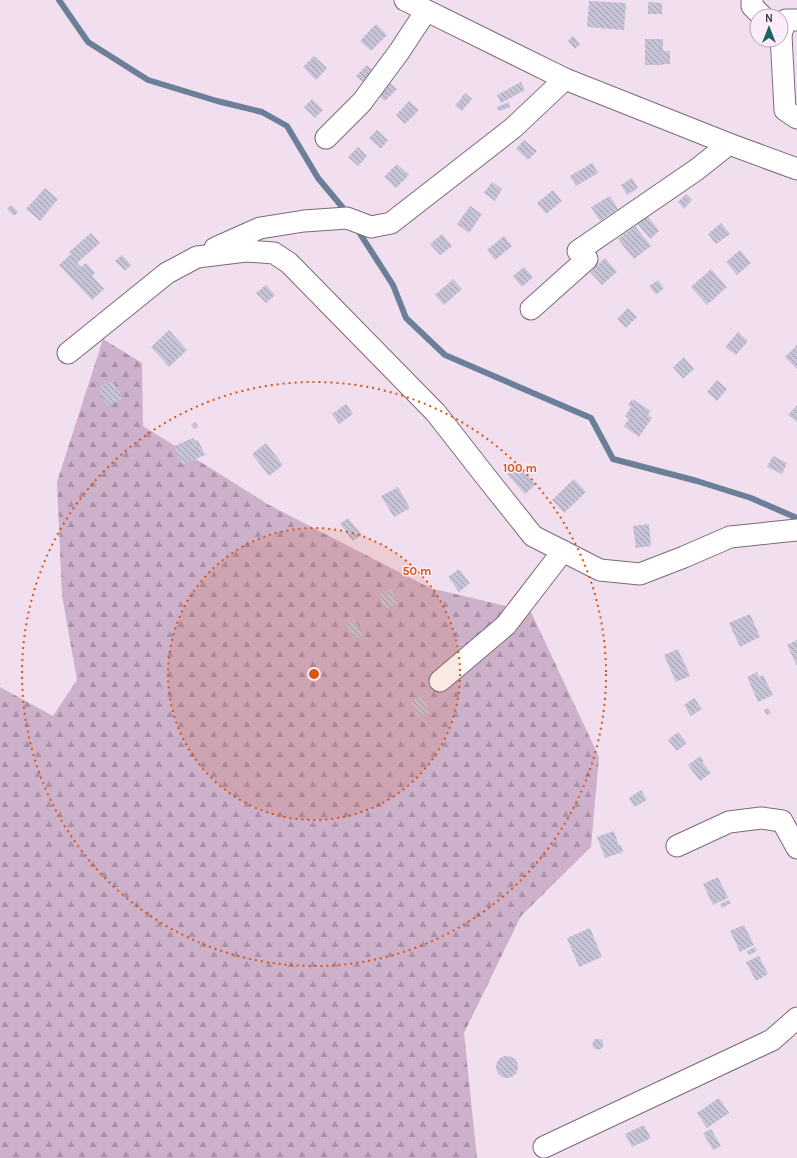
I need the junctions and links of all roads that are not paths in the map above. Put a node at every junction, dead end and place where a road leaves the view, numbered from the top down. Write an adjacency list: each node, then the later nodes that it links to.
1 (405, 0): 2 (street)
2 (426, 11): 4 (street); 6 (street)
3 (782, 48): 5 (street)
4 (565, 79): 7 (street); 9 (street)
5 (797, 118)
6 (326, 138)
7 (729, 144): 8 (street); 10 (street)
8 (797, 169)
9 (197, 257): 11 (street); 13 (street)
10 (531, 309)
11 (68, 353)
12 (797, 530): 13 (street)
13 (563, 551): 14 (street)
14 (440, 681)
15 (677, 846): 16 (street)
16 (797, 848)
17 (797, 1018): 18 (street)
18 (544, 1148)

